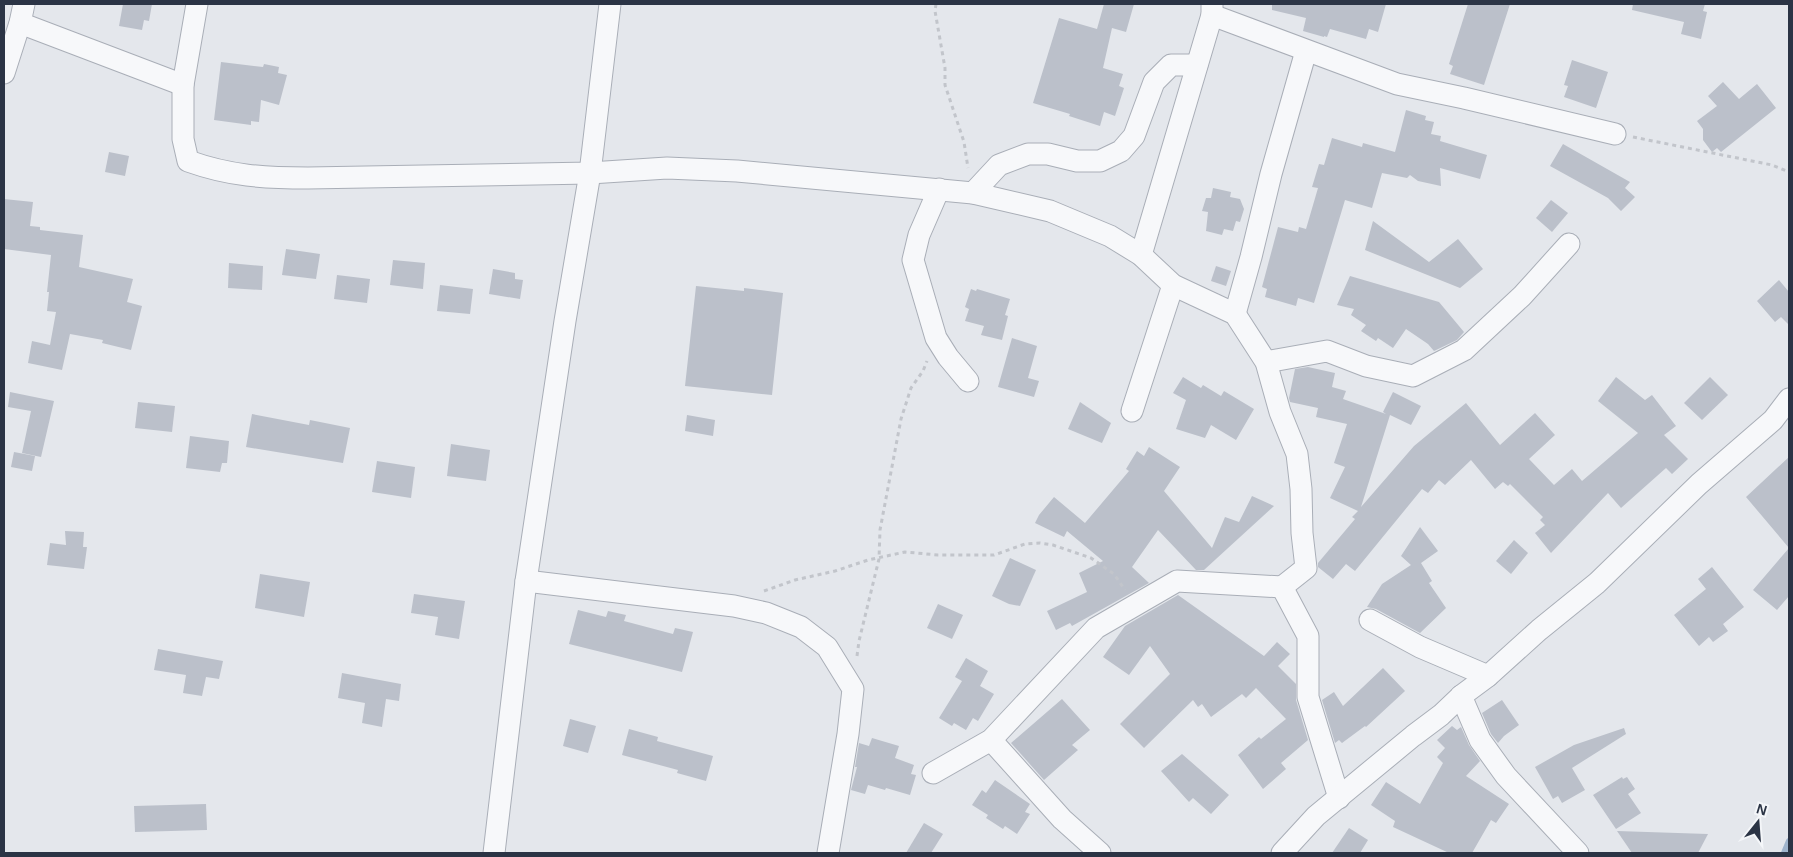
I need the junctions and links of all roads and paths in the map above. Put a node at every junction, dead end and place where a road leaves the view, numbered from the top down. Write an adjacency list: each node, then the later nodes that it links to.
1 (197, 4): 9 (street)
2 (610, 4): 12 (street)
3 (936, 4): 14 (path)
4 (1212, 10): 6 (street); 7 (street)
5 (22, 13): 8 (street); 9 (street)
6 (1306, 51): 10 (street); 18 (street)
7 (1198, 65): 14 (street); 16 (street)
8 (4, 73)
9 (184, 85): 12 (street)
10 (1615, 134): 11 (path)
11 (1789, 172)
12 (590, 173): 13 (street); 25 (street)
13 (939, 190): 14 (street); 19 (street)
14 (973, 193): 16 (street)
15 (1569, 244): 20 (street)
16 (1141, 255): 17 (street)
17 (1173, 285): 18 (street); 23 (street)
18 (1235, 314): 20 (street)
19 (936, 338): 21 (street); 24 (path)
20 (1266, 362): 26 (street)
21 (968, 381)
22 (1789, 399): 30 (street)
23 (1132, 411)
24 (879, 559): 27 (path); 28 (path); 31 (path)
25 (526, 581): 28 (street); 36 (street)
26 (1282, 587): 27 (street); 35 (street)
27 (1135, 605): 33 (street)
28 (734, 606): 31 (street)
29 (1370, 620): 30 (street)
30 (1488, 676): 32 (street)
31 (853, 689): 37 (street)
32 (1460, 696): 35 (street); 40 (street)
33 (991, 740): 34 (street); 38 (street)
34 (933, 774)
35 (1339, 798): 39 (street)
36 (494, 853)
37 (828, 853)
38 (1100, 853)
39 (1282, 853)
40 (1578, 853)

